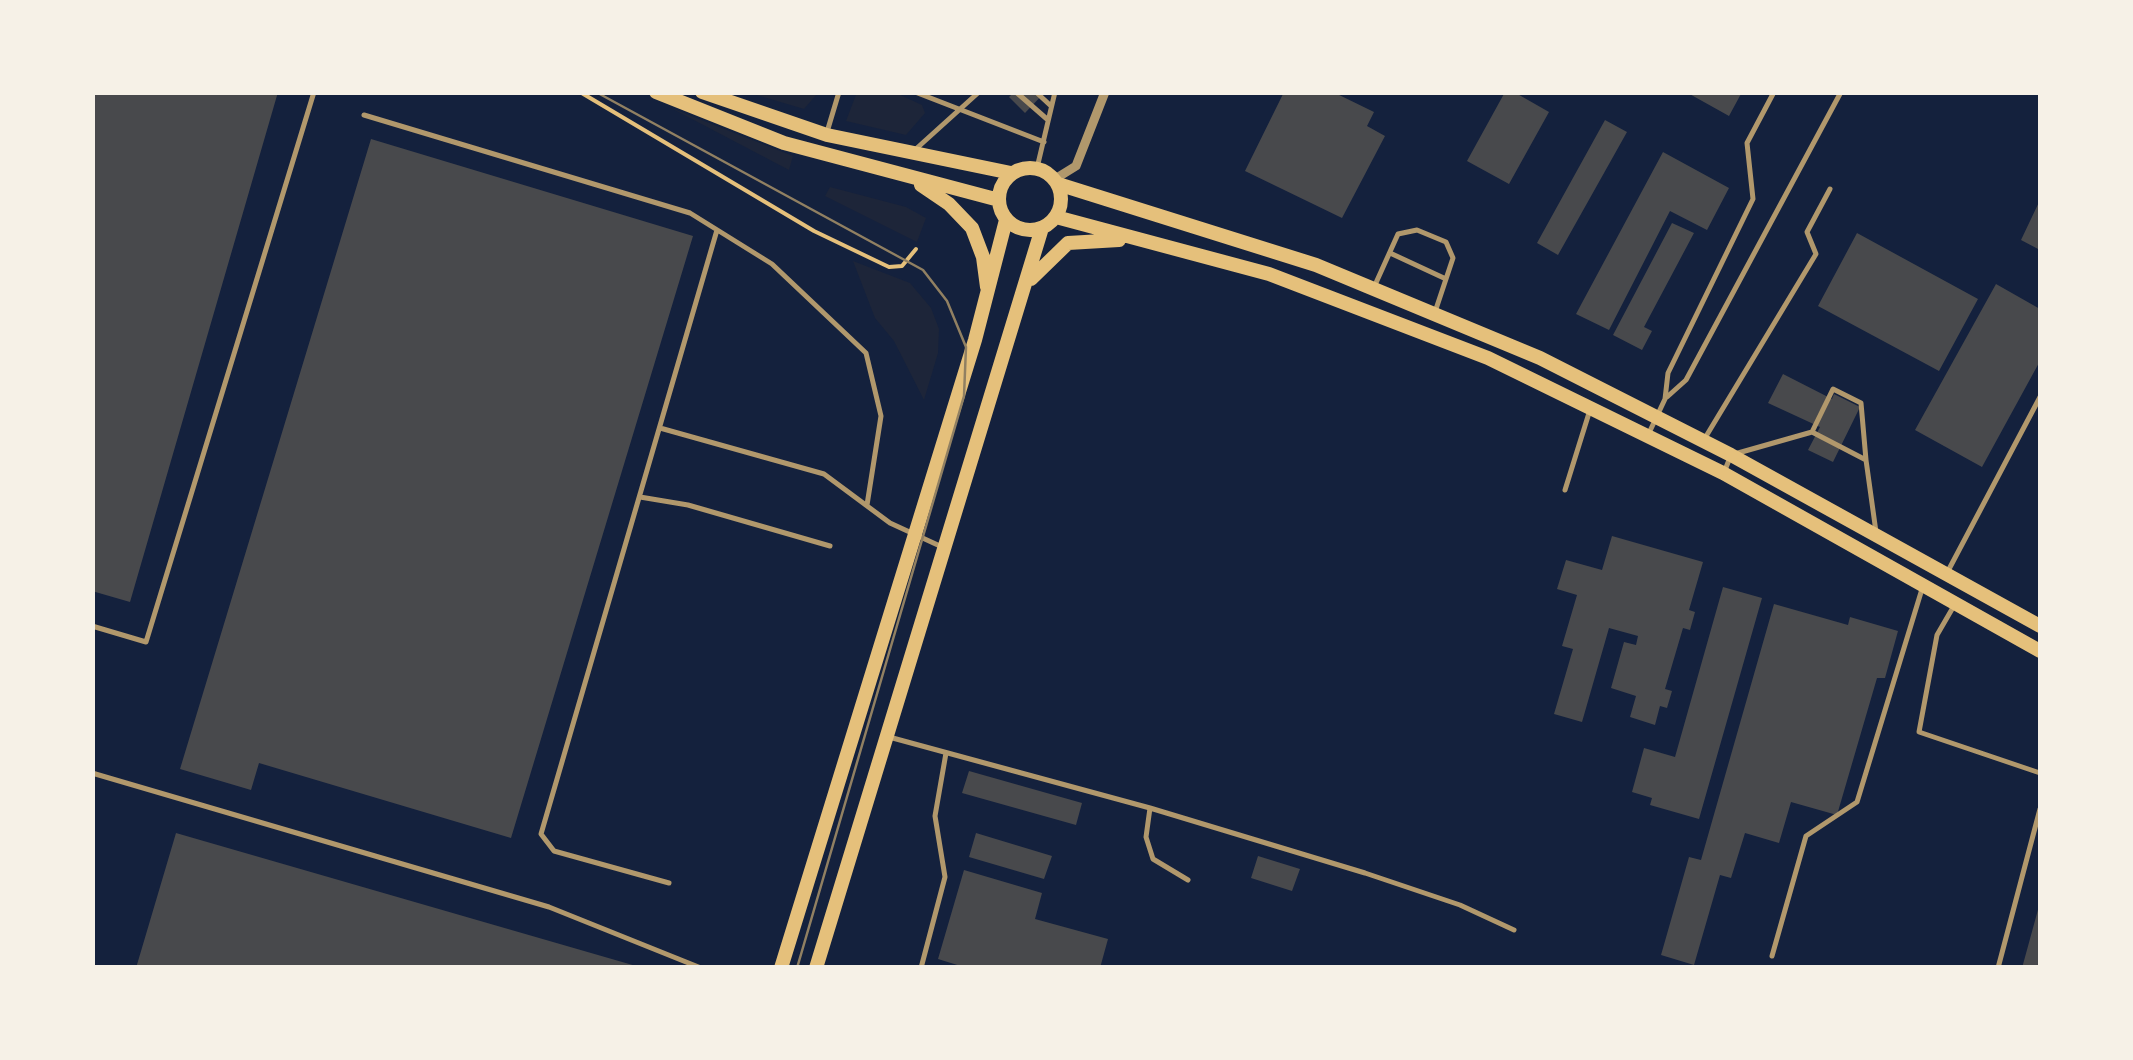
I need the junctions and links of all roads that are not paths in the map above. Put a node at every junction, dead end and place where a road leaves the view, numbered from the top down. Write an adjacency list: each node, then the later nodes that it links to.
1 (314, 92): 58 (lane)
2 (656, 92): 22 (main road)
3 (702, 92): 17 (main road)
4 (839, 92): 17 (lane)
5 (915, 92): 14 (lane)
6 (979, 92): 14 (lane)
7 (1016, 92): 16 (lane)
8 (1036, 92): 13 (lane)
9 (1054, 92): 13 (lane)
10 (1106, 92): 23 (street)
11 (1774, 92): 37 (lane)
12 (1841, 92): 37 (lane)
13 (1052, 106): 16 (lane)
14 (959, 110): 18 (lane); 19 (lane)
15 (364, 115): 29 (lane)
16 (1048, 120): 18 (lane)
17 (827, 135): 19 (main road)
18 (1044, 142): 20 (lane)
19 (912, 154): 21 (main road)
20 (1037, 168): 21 (main road); 23 (main road)
21 (1011, 173): 25 (main road)
22 (908, 177): 25 (main road); 35 (main road)
23 (1056, 182): 26 (main road); 34 (main road)
24 (1830, 189): 44 (lane)
25 (998, 200): 27 (main road)
26 (1056, 217): 28 (main road); 30 (main road)
27 (1006, 220): 28 (main road); 35 (main road)
28 (1042, 228): 33 (main road)
29 (718, 230): 41 (lane); 50 (lane)
30 (1160, 244): 33 (main road); 39 (main road)
31 (1390, 253): 32 (lane); 32 (lane); 34 (lane)
32 (1446, 280): 36 (lane)
33 (1027, 284): 54 (main road)
34 (1373, 288): 36 (main road)
35 (988, 296): 52 (main road)
36 (1435, 312): 40 (main road)
37 (1665, 398): 40 (lane)
38 (2040, 398): 55 (lane)
39 (1592, 405): 43 (main road); 48 (lane)
40 (1657, 416): 43 (lane); 44 (main road)
41 (660, 428): 49 (lane); 50 (lane)
42 (1812, 432): 45 (lane); 46 (lane); 46 (lane)
43 (1649, 434): 47 (main road)
44 (1704, 441): 45 (main road)
45 (1731, 455): 47 (lane); 51 (main road)
46 (1866, 460): 51 (lane)
47 (1724, 473): 56 (main road)
48 (1565, 490)
49 (640, 496): 53 (lane); 68 (lane)
50 (866, 505): 52 (lane)
51 (1876, 536): 55 (main road)
52 (914, 537): 54 (lane); 72 (main road)
53 (830, 546)
54 (943, 547): 61 (main road)
55 (1946, 574): 59 (main road)
56 (1923, 586): 57 (main road); 70 (lane)
57 (1956, 604): 60 (main road); 63 (lane)
58 (92, 626)
59 (2040, 626)
60 (2040, 651)
61 (886, 736): 62 (lane); 73 (main road)
62 (946, 753): 65 (lane); 74 (lane)
63 (2040, 772)
64 (92, 773): 71 (lane)
65 (1150, 808): 67 (lane); 69 (lane)
66 (2040, 809): 75 (lane)
67 (1188, 880)
68 (669, 883)
69 (1514, 930)
70 (1772, 956)
71 (700, 968)
72 (782, 968)
73 (816, 968)
74 (921, 968)
75 (1998, 968)

